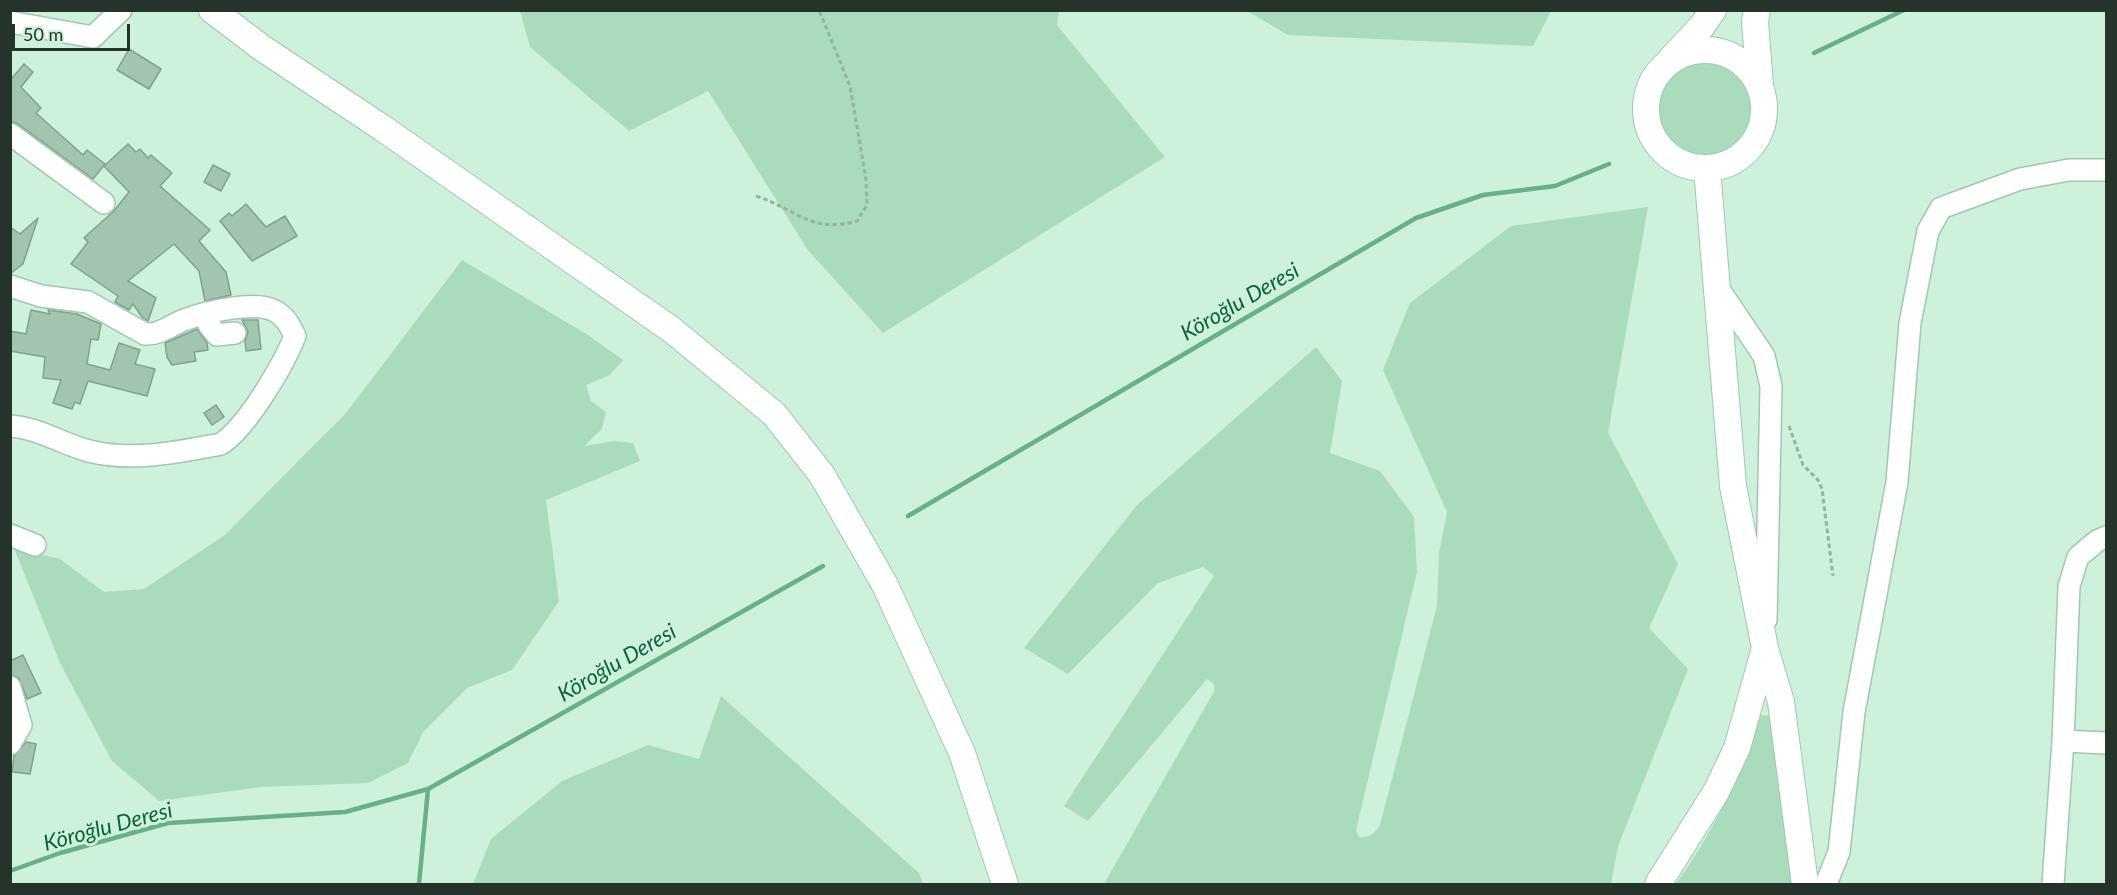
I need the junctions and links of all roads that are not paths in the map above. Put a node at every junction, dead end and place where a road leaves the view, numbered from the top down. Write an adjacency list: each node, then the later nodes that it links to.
1 (121, 10): 5 (street)
2 (212, 10): 25 (main road)
3 (1713, 10): 6 (main road)
4 (1758, 10): 7 (main road)
5 (10, 22)
6 (1661, 70): 7 (main road); 9 (main road)
7 (1760, 86): 9 (main road)
8 (10, 134): 11 (street)
9 (1707, 168): 12 (main road)
10 (2106, 170): 28 (street)
11 (104, 203)
12 (1716, 285): 20 (main road); 20 (street)
13 (10, 286): 14 (street)
14 (206, 315): 15 (street); 16 (street)
15 (235, 333)
16 (10, 426)
17 (10, 535): 19 (street)
18 (2106, 537): 22 (street)
19 (35, 545)
20 (1766, 648): 26 (main road); 27 (main road)
21 (10, 687): 24 (street)
22 (2063, 741): 23 (street); 29 (street)
23 (2106, 743)
24 (10, 744)
25 (1005, 885)
26 (1658, 885)
27 (1805, 885)
28 (1826, 885)
29 (2053, 885)

